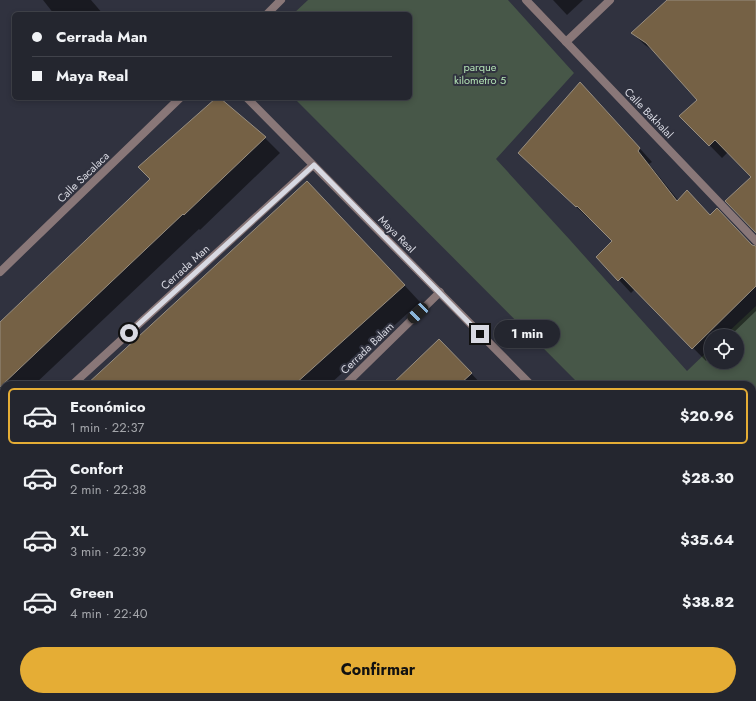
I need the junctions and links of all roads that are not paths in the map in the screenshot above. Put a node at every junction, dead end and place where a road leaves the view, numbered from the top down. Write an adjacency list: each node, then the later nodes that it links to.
1 (281, 0): 4 (street)
2 (526, 0): 5 (street, Calle Bakhalal)
3 (610, 0): 5 (street)
4 (269, 12)
5 (566, 42): 9 (street, Calle Bakhalal)
6 (178, 100): 10 (street, Calle Sacalaca)
7 (249, 100): 8 (street, Maya Real)
8 (314, 165): 11 (street, Maya Real); 12 (street, Cerrada Man)
9 (756, 241)
10 (0, 272)
11 (440, 292): 13 (street, Cerrada Balam); 14 (street, Maya Real)
12 (76, 381)
13 (349, 381)
14 (527, 381)

